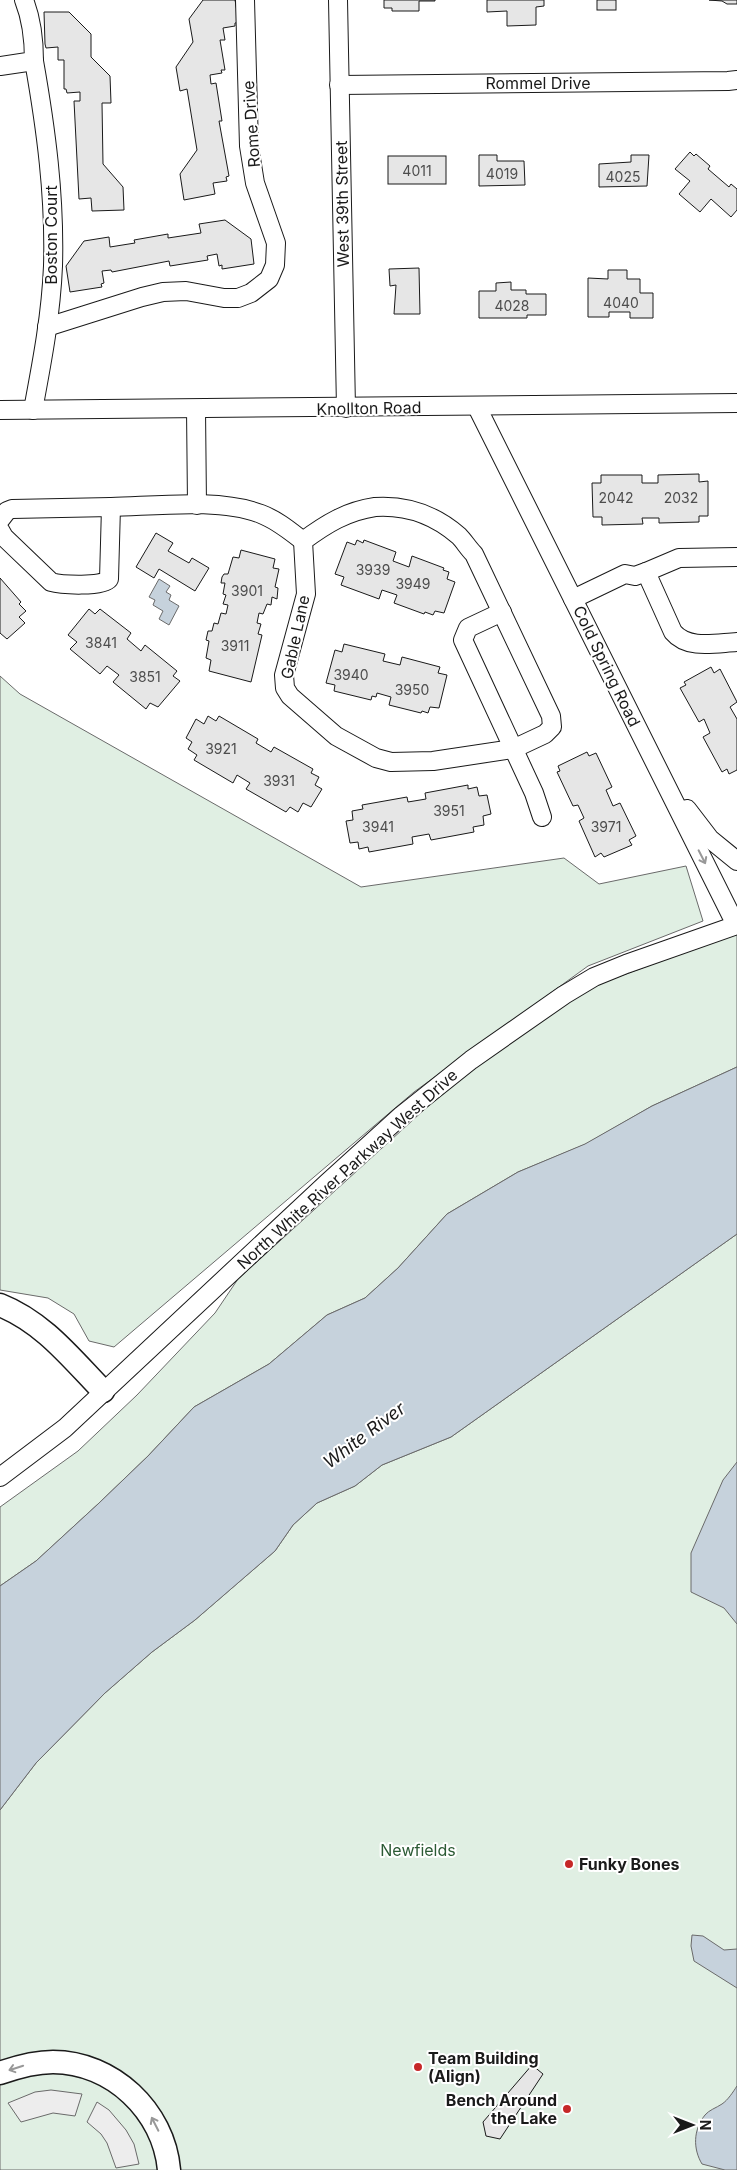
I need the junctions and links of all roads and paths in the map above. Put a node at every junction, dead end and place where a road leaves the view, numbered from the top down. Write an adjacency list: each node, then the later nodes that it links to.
1 (24, 0): 4 (street, Boston Court)
2 (245, 0): 8 (street, Rome Drive)
3 (338, 0): 7 (street, West 39th Street)
4 (34, 61): 5 (street); 8 (street, Boston Court)
5 (0, 66)
6 (737, 80): 7 (street, Rommel Drive)
7 (339, 84): 11 (street, West 39th Street)
8 (47, 327): 14 (street, Boston Court)
9 (737, 403): 10 (street, Knollton Road)
10 (478, 406): 11 (street, Knollton Road); 22 (street, Cold Spring Road)
11 (346, 408): 12 (street, Knollton Road)
12 (196, 409): 14 (street, Knollton Road); 15 (street)
13 (0, 410): 14 (street, Knollton Road)
14 (33, 410)
15 (196, 505): 16 (street); 19 (street)
16 (111, 507): 17 (street); 18 (street)
17 (0, 520)
18 (0, 530)
19 (304, 541): 23 (street, Gable Lane); 25 (street, Gable Lane)
20 (737, 557): 21 (street)
21 (641, 574): 22 (street); 24 (street)
22 (576, 604): 26 (street, Cold Spring Road)
23 (502, 612): 25 (street); 25 (street, Gable Lane)
24 (737, 642)
25 (513, 749): 27 (street)
26 (664, 782): 28 (street); 29 (street, Cold Spring Road, one-way to 29)
27 (542, 817)
28 (737, 861)
29 (737, 925): 31 (street, North White River Parkway West Drive)
30 (0, 1305): 31 (main road)
31 (103, 1391): 32 (street, North White River Parkway West Drive)
32 (0, 1477)
33 (0, 2073): 34 (main road, one-way to 33)
34 (169, 2170)

